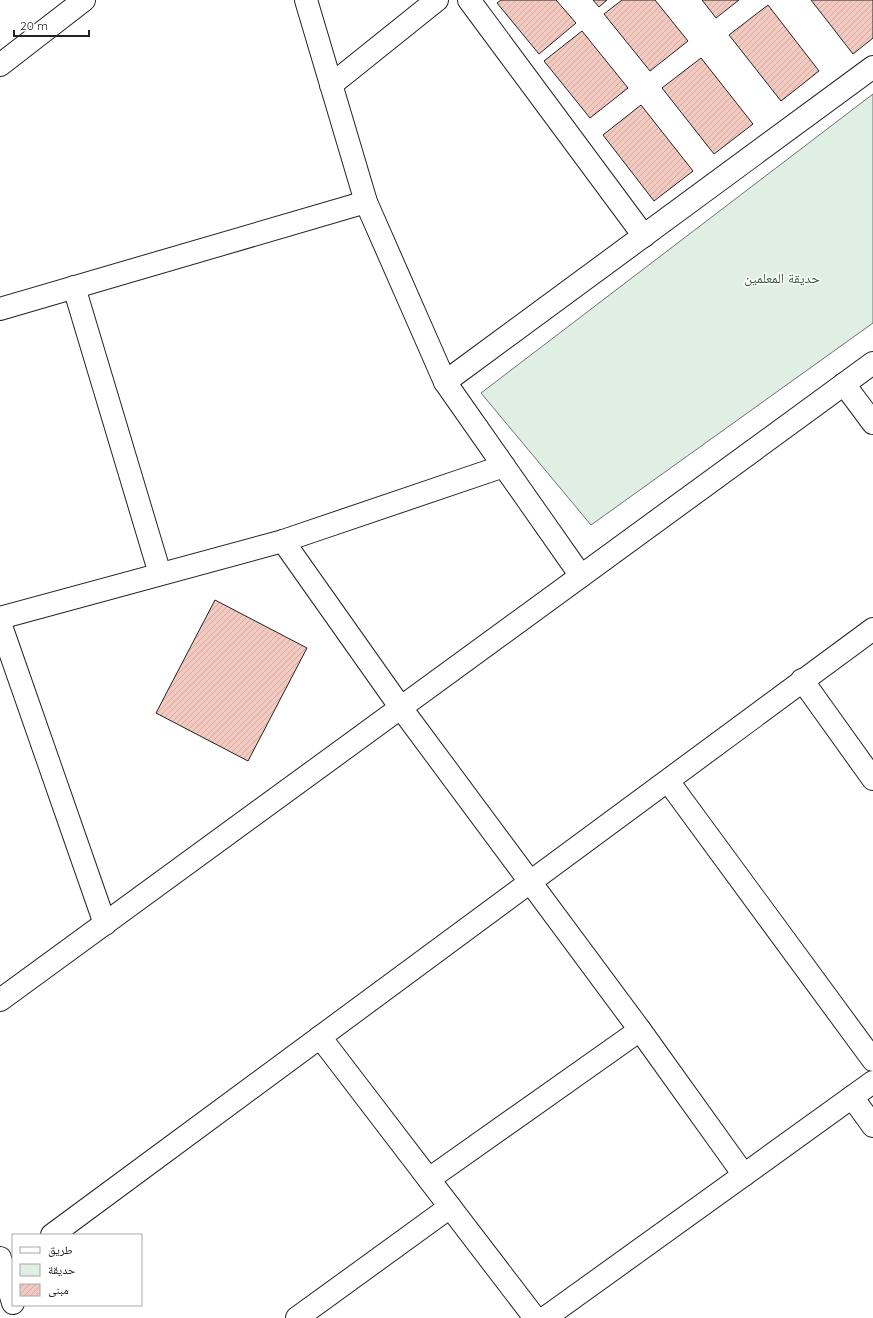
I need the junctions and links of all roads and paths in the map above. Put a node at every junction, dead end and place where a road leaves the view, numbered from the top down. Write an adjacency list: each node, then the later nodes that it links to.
1 (84, 0): 5 (street)
2 (306, 0): 7 (street)
3 (437, 0): 7 (street)
4 (468, 0): 9 (street)
5 (0, 66)
6 (873, 67): 9 (street)
7 (332, 85): 8 (street)
8 (366, 202): 10 (street); 13 (street)
9 (644, 236): 13 (street)
10 (74, 287): 11 (street); 18 (street)
11 (0, 309)
12 (873, 363): 14 (street)
13 (445, 382): 16 (street)
14 (844, 384): 15 (street); 19 (street)
15 (873, 423)
16 (504, 466): 17 (street); 19 (street)
17 (283, 541): 18 (street); 24 (street)
18 (160, 574): 20 (street)
19 (581, 576): 24 (street)
20 (0, 618)
21 (0, 623): 28 (street)
22 (873, 629): 23 (street)
23 (802, 680): 25 (street); 26 (street)
24 (401, 708): 27 (street); 28 (street)
25 (873, 779)
26 (668, 781): 27 (street); 32 (street)
27 (530, 882): 30 (street); 31 (street)
28 (105, 924): 29 (street)
29 (0, 1000)
30 (640, 1030): 36 (street); 37 (street)
31 (320, 1037): 37 (street); 39 (street)
32 (873, 1060)
33 (873, 1082): 34 (street)
34 (852, 1097): 35 (street); 36 (street)
35 (873, 1126)
36 (744, 1175): 46 (street)
37 (429, 1179): 38 (street)
38 (450, 1206): 44 (street); 45 (street)
39 (53, 1234)
40 (5, 1264): 41 (street)
41 (12, 1299)
42 (14, 1306): 43 (street)
43 (17, 1318)
44 (297, 1318)
45 (535, 1318)
46 (545, 1318)

